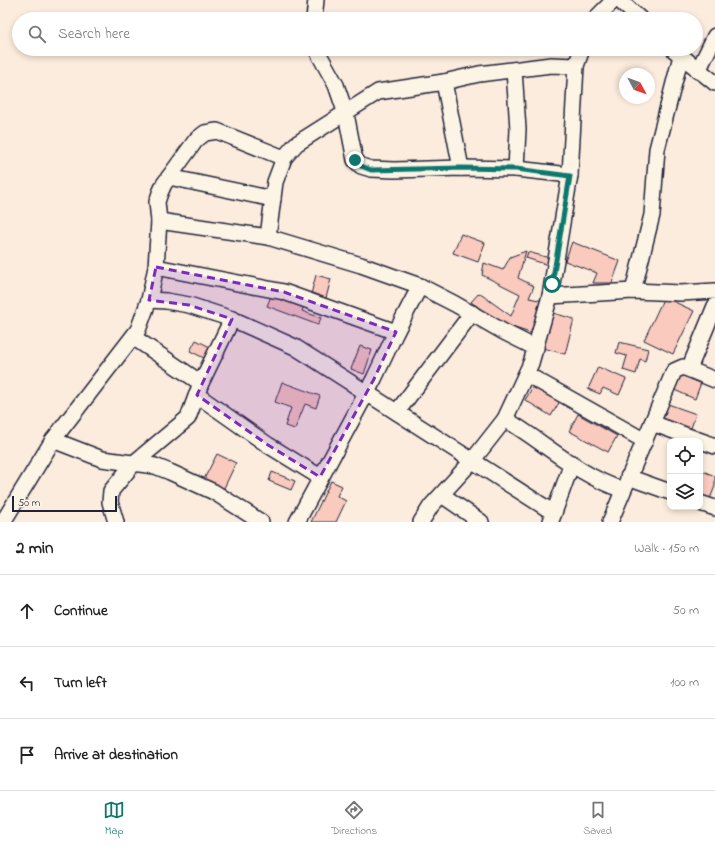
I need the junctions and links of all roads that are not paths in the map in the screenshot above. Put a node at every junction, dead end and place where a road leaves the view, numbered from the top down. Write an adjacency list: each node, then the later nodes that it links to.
1 (316, 0): 4 (street)
2 (614, 0): 5 (street)
3 (619, 0): 6 (street)
4 (315, 12)
5 (601, 12)
6 (632, 12)
7 (715, 36): 14 (street)
8 (320, 56): 17 (street)
9 (580, 56): 12 (street)
10 (676, 56): 28 (street)
11 (681, 56): 14 (street)
12 (576, 66): 13 (street); 21 (street)
13 (514, 70): 15 (street); 20 (street)
14 (698, 71): 16 (street)
15 (444, 82): 17 (street); 19 (street)
16 (715, 83)
17 (346, 114): 18 (street); 19 (street)
18 (284, 158): 22 (street); 23 (street)
19 (461, 168): 20 (street)
20 (516, 169): 21 (street)
21 (570, 176): 30 (street)
22 (169, 177): 23 (street); 24 (street)
23 (273, 199): 25 (street)
24 (159, 221): 25 (street); 26 (street)
25 (268, 237): 27 (street)
26 (156, 267): 31 (street); 35 (street)
27 (420, 286): 33 (street); 35 (street)
28 (633, 291): 29 (street); 30 (street)
29 (715, 291)
30 (550, 296): 37 (street)
31 (149, 300): 34 (street); 36 (street)
32 (715, 306): 38 (street)
33 (472, 313): 37 (street); 43 (street)
34 (232, 319): 41 (street); 42 (street)
35 (396, 332): 42 (street)
36 (134, 337): 41 (street); 46 (street)
37 (536, 348): 39 (street)
38 (689, 369): 40 (street); 45 (street)
39 (526, 374): 44 (street); 47 (street)
40 (715, 380)
41 (199, 389): 50 (street); 52 (street)
42 (366, 393): 43 (street); 52 (street)
43 (397, 412): 49 (street)
44 (504, 419): 49 (street); 51 (street)
45 (652, 423): 47 (street); 48 (street)
46 (53, 440): 50 (street); 59 (street)
47 (645, 441): 53 (street)
48 (715, 446)
49 (472, 461): 55 (street); 58 (street)
50 (134, 463): 60 (street); 61 (street)
51 (572, 463): 53 (street); 58 (street)
52 (320, 477): 62 (street)
53 (626, 484): 54 (street); 65 (street)
54 (667, 491)
55 (442, 495): 63 (street); 64 (street)
56 (703, 504): 57 (street)
57 (715, 508)
58 (552, 517)
59 (3, 522)
60 (116, 522)
61 (261, 522)
62 (297, 522)
63 (421, 522)
64 (481, 522)
65 (610, 522)

